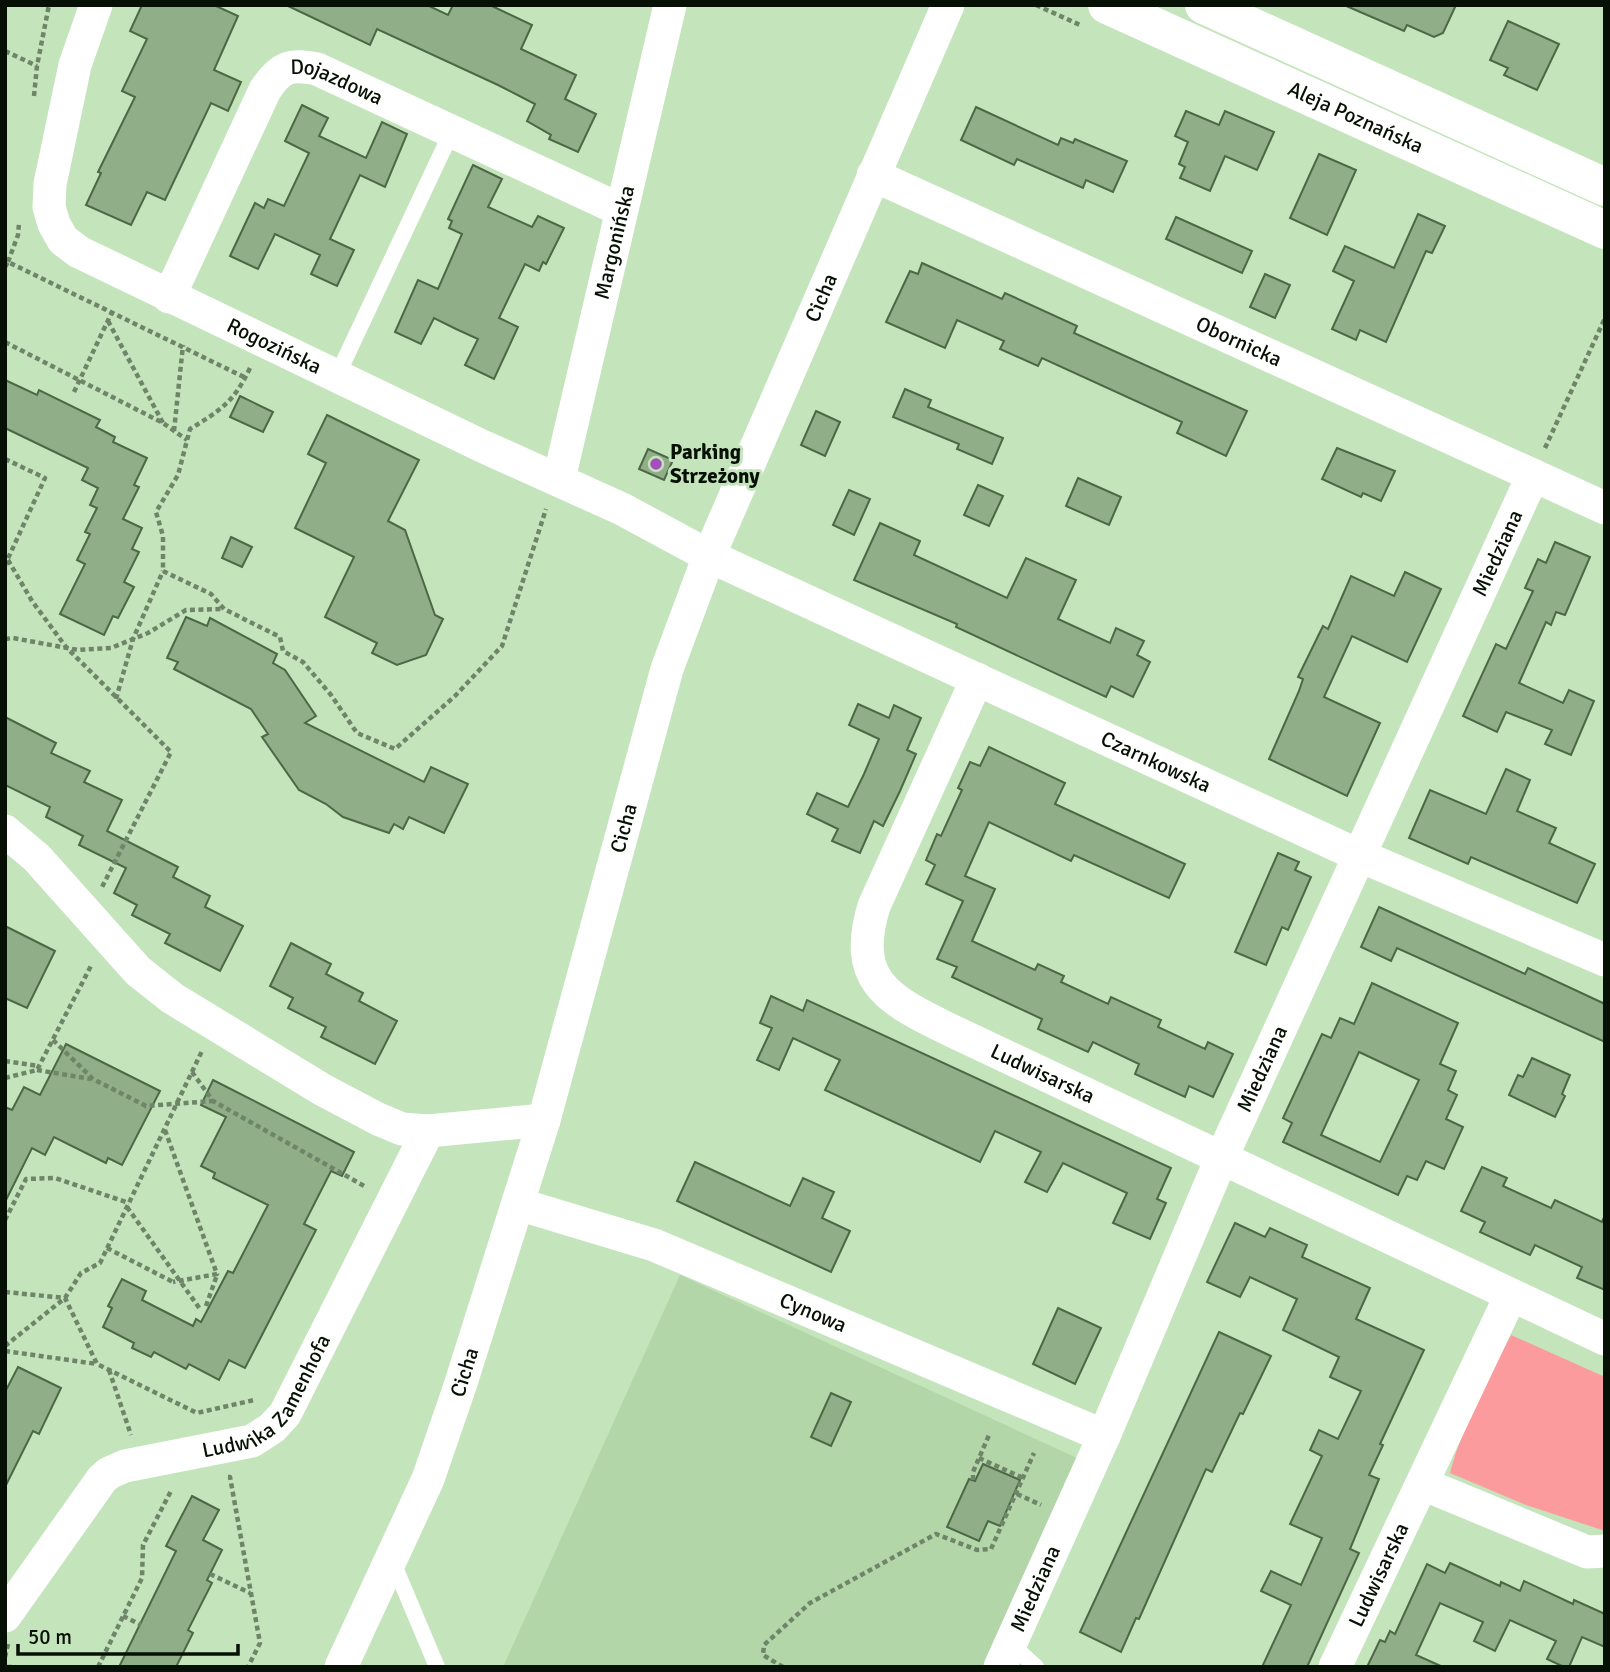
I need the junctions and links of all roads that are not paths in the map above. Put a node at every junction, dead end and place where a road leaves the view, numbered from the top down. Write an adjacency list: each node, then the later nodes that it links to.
1 (96, 5): 11 (street, Rogozińska)
2 (670, 5): 9 (street, Margonińska)
3 (948, 5): 7 (street, Cicha)
4 (1107, 5): 10 (main road, Aleja Poznańska)
5 (1204, 5): 8 (main road, Aleja Poznańska)
6 (452, 131): 9 (street, Dojazdowa); 11 (street, Dojazdowa); 12 (lane)
7 (873, 175): 13 (street, Obornicka); 16 (street, Cicha)
8 (1605, 187)
9 (621, 210): 14 (street, Margonińska)
10 (1605, 230)
11 (169, 297): 12 (street, Rogozińska)
12 (337, 376): 14 (street, Rogozińska)
13 (1533, 475): 15 (street, Obornicka); 19 (street, Miedziana)
14 (559, 480): 16 (street, Rogozińska)
15 (1605, 508)
16 (709, 556): 17 (street, Czarnkowska); 21 (street, Cicha)
17 (977, 680): 19 (street, Czarnkowska); 23 (street, Ludwisarska)
18 (5, 831): 22 (street)
19 (1358, 855): 20 (street, Czarnkowska); 23 (street, Miedziana)
20 (1605, 961)
21 (544, 1120): 22 (street); 24 (street, Cicha)
22 (428, 1131): 31 (street, Ludwika Zamenhofa)
23 (1221, 1158): 25 (street, Ludwisarska); 27 (street, Miedziana)
24 (518, 1204): 27 (street, Cynowa); 30 (street, Cicha)
25 (1511, 1295): 26 (street, Ludwisarska); 28 (street, Ludwisarska)
26 (1605, 1339)
27 (1104, 1436): 32 (street, Miedziana)
28 (1423, 1484): 29 (street); 36 (street, Ludwisarska)
29 (1605, 1551)
30 (391, 1559): 33 (street, Cicha); 34 (lane)
31 (5, 1616)
32 (1005, 1655): 35 (lane)
33 (341, 1667)
34 (437, 1667)
35 (1036, 1667)
36 (1335, 1667)

